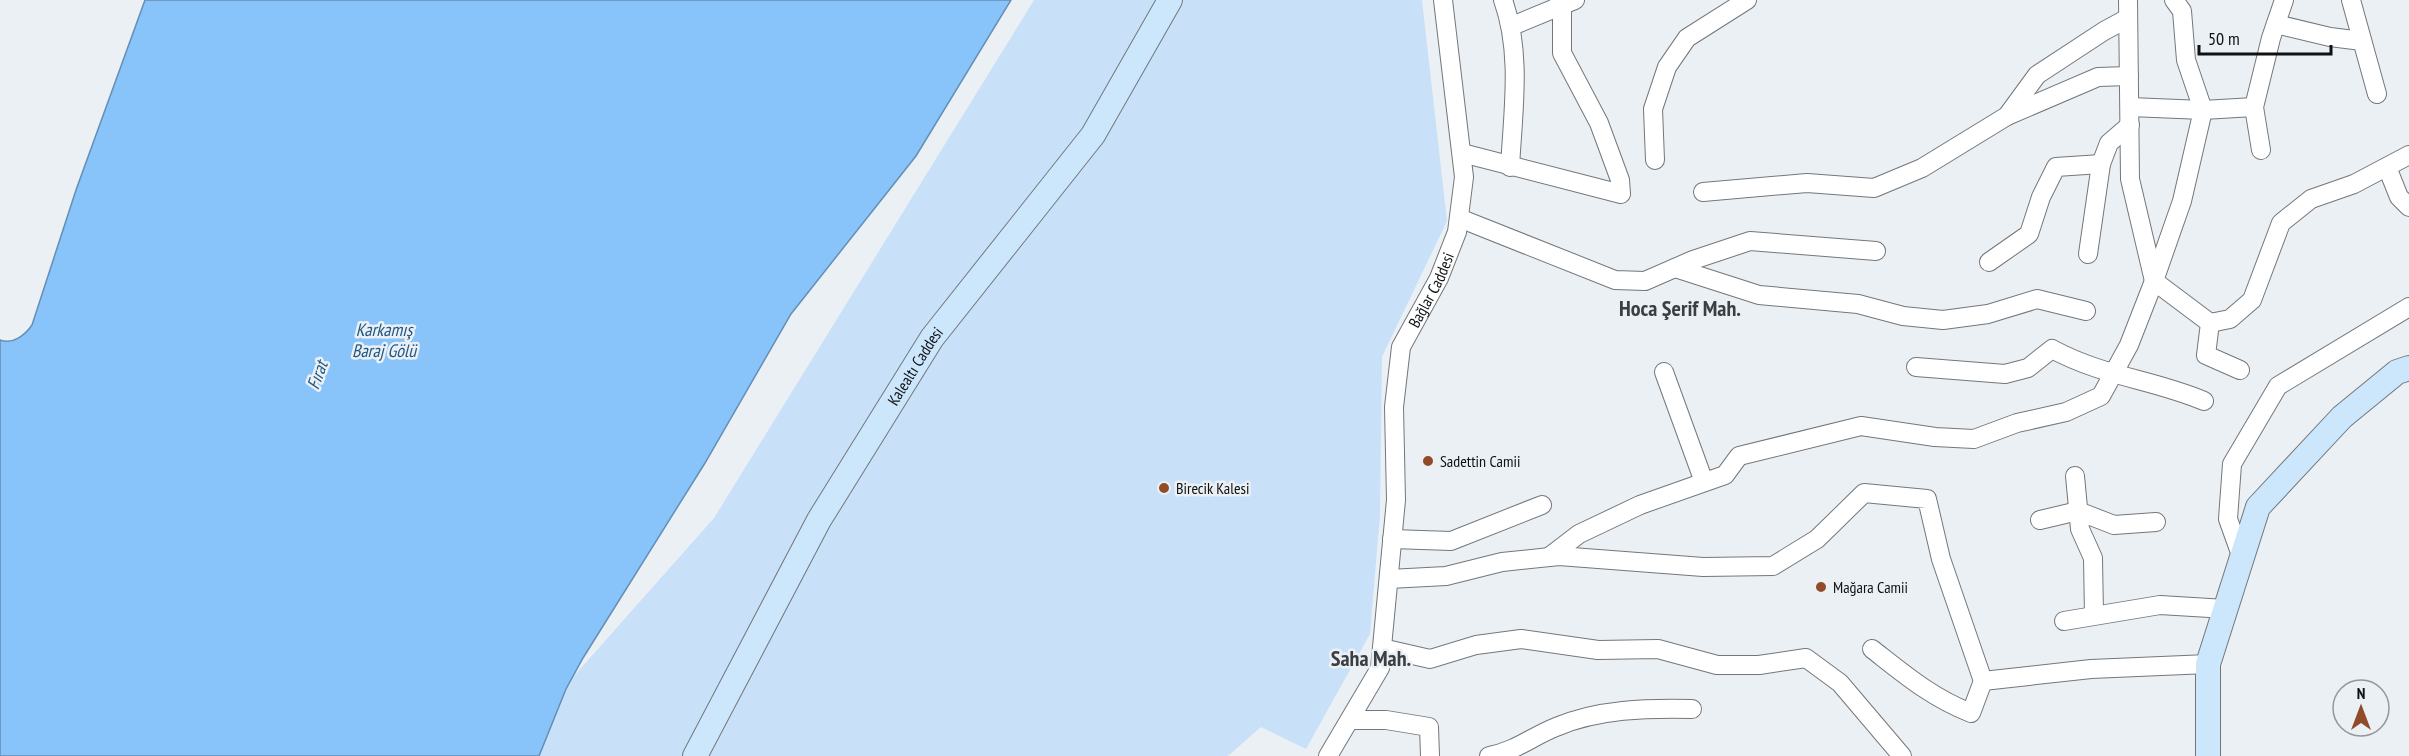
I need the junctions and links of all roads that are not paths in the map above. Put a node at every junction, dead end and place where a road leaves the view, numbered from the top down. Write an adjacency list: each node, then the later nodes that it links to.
1 (1170, 0): 63 (street, Kalealtı Caddesi)
2 (1443, 0): 21 (street, Bağlar Caddesi)
3 (1503, 0): 12 (street)
4 (1747, 0): 23 (street)
5 (2128, 0): 10 (street)
6 (2174, 0): 17 (street)
7 (2284, 0): 11 (street)
8 (2351, 0): 13 (street)
9 (1565, 2): 12 (street); 25 (street)
10 (2128, 18): 14 (street); 18 (street)
11 (2276, 24): 13 (street); 16 (street)
12 (1512, 26): 25 (street)
13 (2362, 41): 15 (street)
14 (2129, 76): 18 (street); 19 (street)
15 (2377, 94)
16 (2254, 107): 17 (street); 20 (street)
17 (2203, 110): 19 (street); 34 (street)
18 (2007, 116): 27 (street)
19 (2130, 116): 24 (street); 34 (street)
20 (2261, 150)
21 (1462, 153): 25 (street); 29 (street, Bağlar Caddesi)
22 (2409, 155): 26 (street)
23 (1655, 160)
24 (2102, 164): 31 (street); 32 (street)
25 (1510, 167)
26 (2387, 167): 28 (street); 37 (street)
27 (1703, 192)
28 (2409, 207)
29 (1459, 218): 33 (street); 50 (street, Bağlar Caddesi)
30 (1876, 251): 33 (street)
31 (2088, 254)
32 (1989, 262)
33 (1675, 268): 36 (street)
34 (2154, 281): 37 (street); 42 (street)
35 (2409, 307): 52 (street)
36 (2086, 311)
37 (2210, 323): 40 (street)
38 (1916, 367): 42 (street)
39 (2409, 368): 52 (street)
40 (2241, 370)
41 (1664, 372): 45 (street)
42 (2114, 376): 43 (street); 45 (street)
43 (2204, 401)
44 (2075, 476): 47 (street)
45 (1704, 482): 51 (street)
46 (1542, 505): 50 (street)
47 (2078, 511): 48 (street); 49 (street); 55 (street)
48 (2040, 520)
49 (2156, 522)
50 (1392, 539): 53 (street, Bağlar Caddesi)
51 (1550, 557): 53 (street); 60 (street)
52 (2242, 558): 54 (street)
53 (1389, 579): 57 (street, Bağlar Caddesi)
54 (2226, 609): 55 (street); 59 (street)
55 (2094, 615): 56 (street)
56 (2064, 621)
57 (1382, 648): 62 (street, Bağlar Caddesi); 67 (street)
58 (1872, 649): 60 (street)
59 (2208, 664): 60 (street); 68 (street)
60 (1983, 681)
61 (1692, 709): 66 (street)
62 (1350, 720): 64 (street, Bağlar Caddesi); 65 (street)
63 (695, 756)
64 (1328, 756)
65 (1430, 756)
66 (1489, 756)
67 (1902, 756)
68 (2208, 756)

